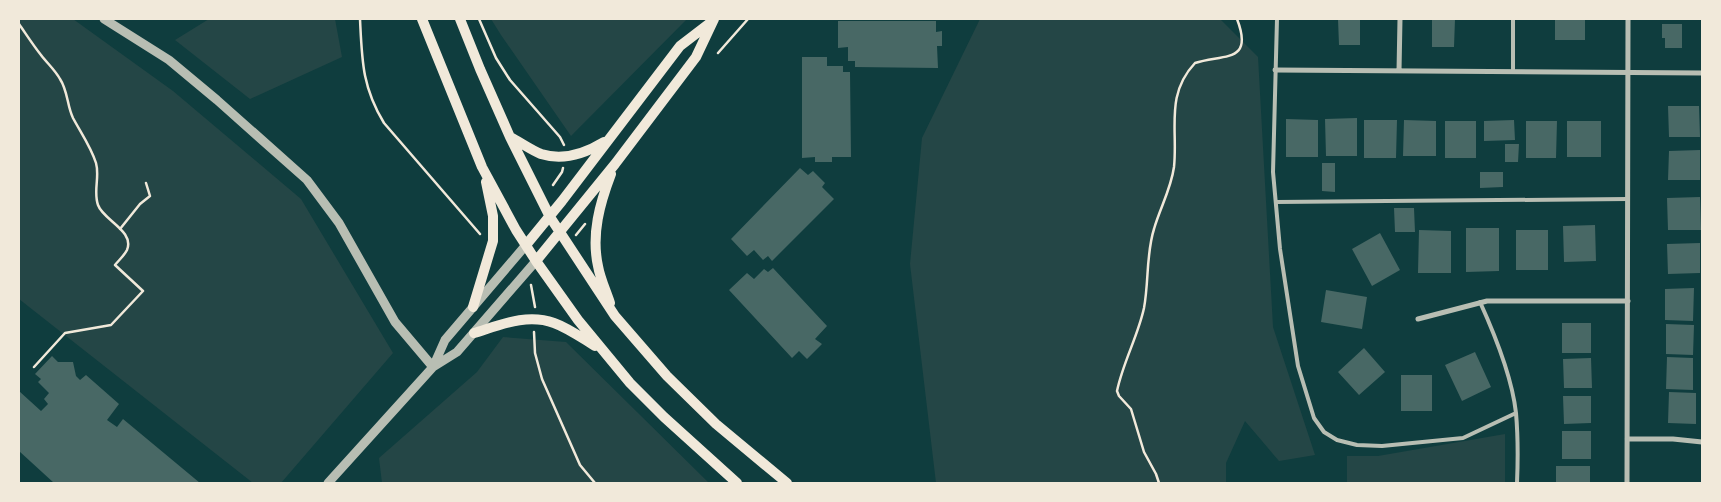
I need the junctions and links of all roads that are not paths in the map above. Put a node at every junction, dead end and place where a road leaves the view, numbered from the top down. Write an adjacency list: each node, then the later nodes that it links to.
1 (104, 19): 9 (street)
2 (422, 19): 18 (main road)
3 (460, 19): 15 (main road)
4 (1276, 19): 10 (lane)
5 (1400, 19): 11 (street)
6 (1513, 19): 12 (lane)
7 (1628, 19): 13 (street)
8 (713, 20): 16 (main road); 17 (main road)
9 (115, 21): 32 (street)
10 (1275, 70): 11 (street); 20 (lane)
11 (1399, 71): 12 (street)
12 (1513, 72): 13 (street)
13 (1628, 72): 14 (street); 19 (street)
14 (1702, 73)
15 (510, 137): 16 (main road); 21 (main road)
16 (609, 138): 21 (main road)
17 (615, 164): 22 (main road); 28 (main road)
18 (482, 167): 23 (main road); 27 (main road)
19 (1628, 199): 20 (lane); 25 (street)
20 (1276, 202): 33 (lane)
21 (550, 217): 22 (main road); 23 (main road)
22 (559, 233): 24 (main road); 28 (main road)
23 (526, 245): 24 (main road); 27 (street)
24 (536, 261): 30 (street); 31 (main road)
25 (1628, 301): 26 (street); 34 (street)
26 (1480, 302): 29 (street); 33 (lane)
27 (473, 307): 32 (street)
28 (615, 316): 38 (main road)
29 (1418, 319)
30 (474, 333): 31 (main road); 32 (street)
31 (602, 350): 37 (main road)
32 (433, 367): 36 (street)
33 (1516, 412): 39 (lane)
34 (1627, 438): 35 (street); 40 (street)
35 (1702, 442)
36 (328, 483)
37 (737, 483)
38 (787, 483)
39 (1518, 483)
40 (1627, 483)

